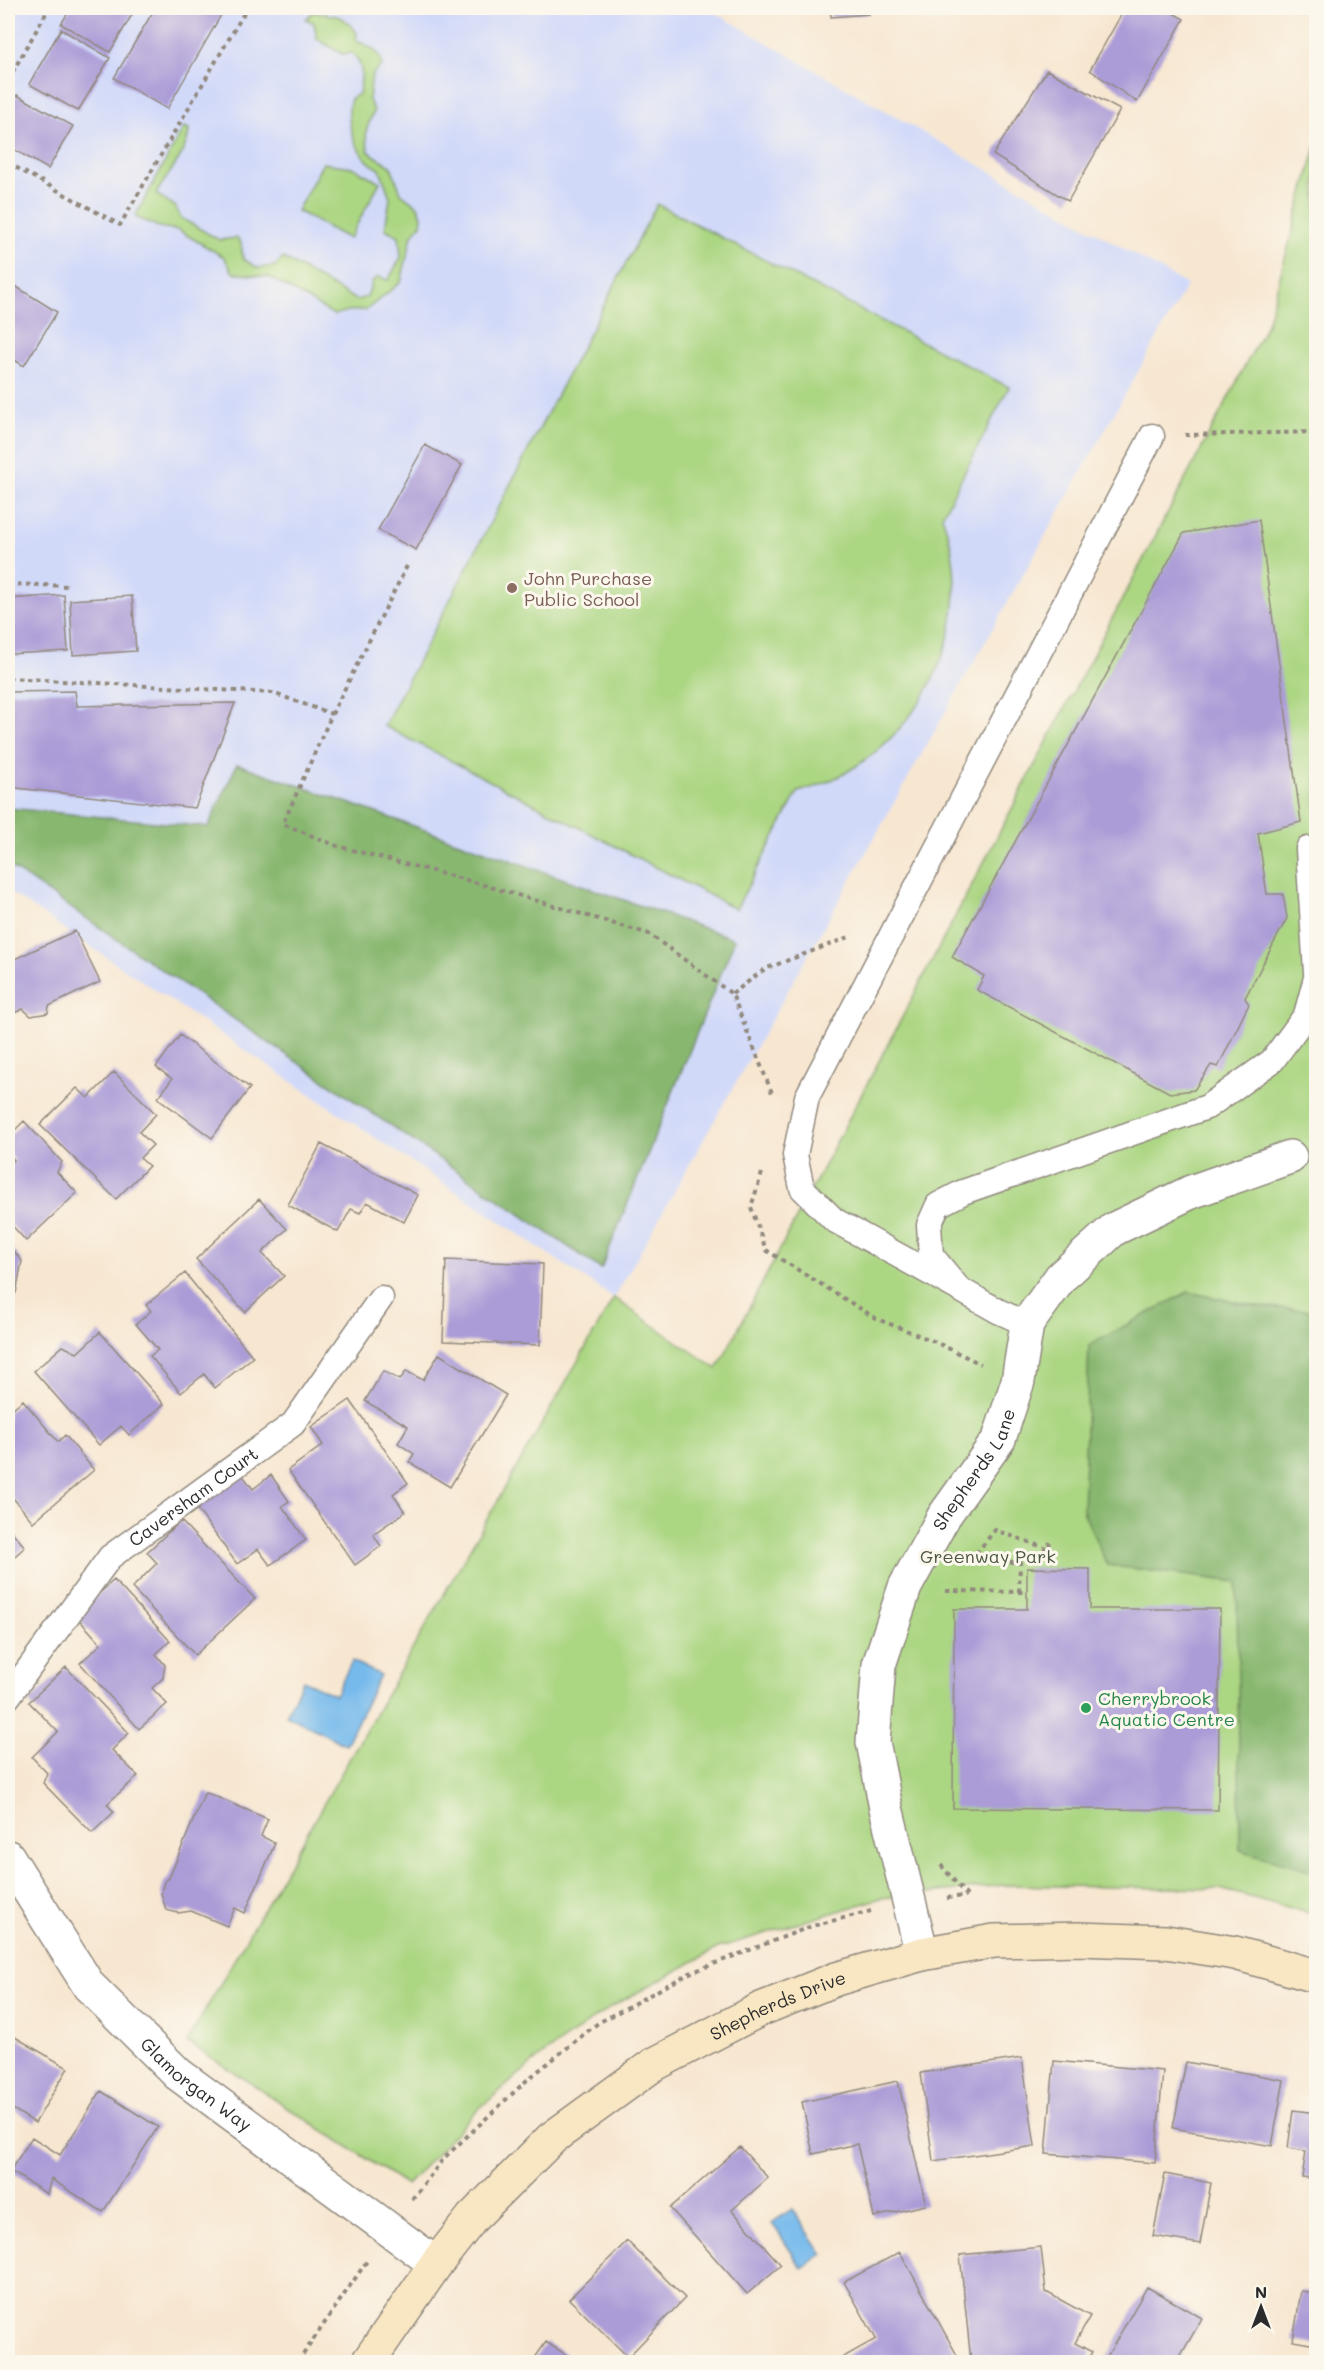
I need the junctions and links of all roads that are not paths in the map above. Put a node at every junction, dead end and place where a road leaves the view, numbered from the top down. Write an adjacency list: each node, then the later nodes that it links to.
1 (1152, 436): 6 (lane)
2 (1308, 849): 3 (lane)
3 (1317, 972)
4 (1317, 978): 6 (lane)
5 (1290, 1157): 8 (street, Shepherds Lane)
6 (958, 1289): 8 (lane)
7 (381, 1298): 9 (lane, Caversham Court)
8 (1027, 1324): 11 (street, Shepherds Lane)
9 (8, 1697)
10 (8, 1857): 13 (street, Glamorgan Way)
11 (922, 1954): 12 (main road, Shepherds Drive); 13 (main road, Shepherds Drive)
12 (1317, 1977)
13 (436, 2264): 14 (main road, Shepherds Drive)
14 (368, 2362)

